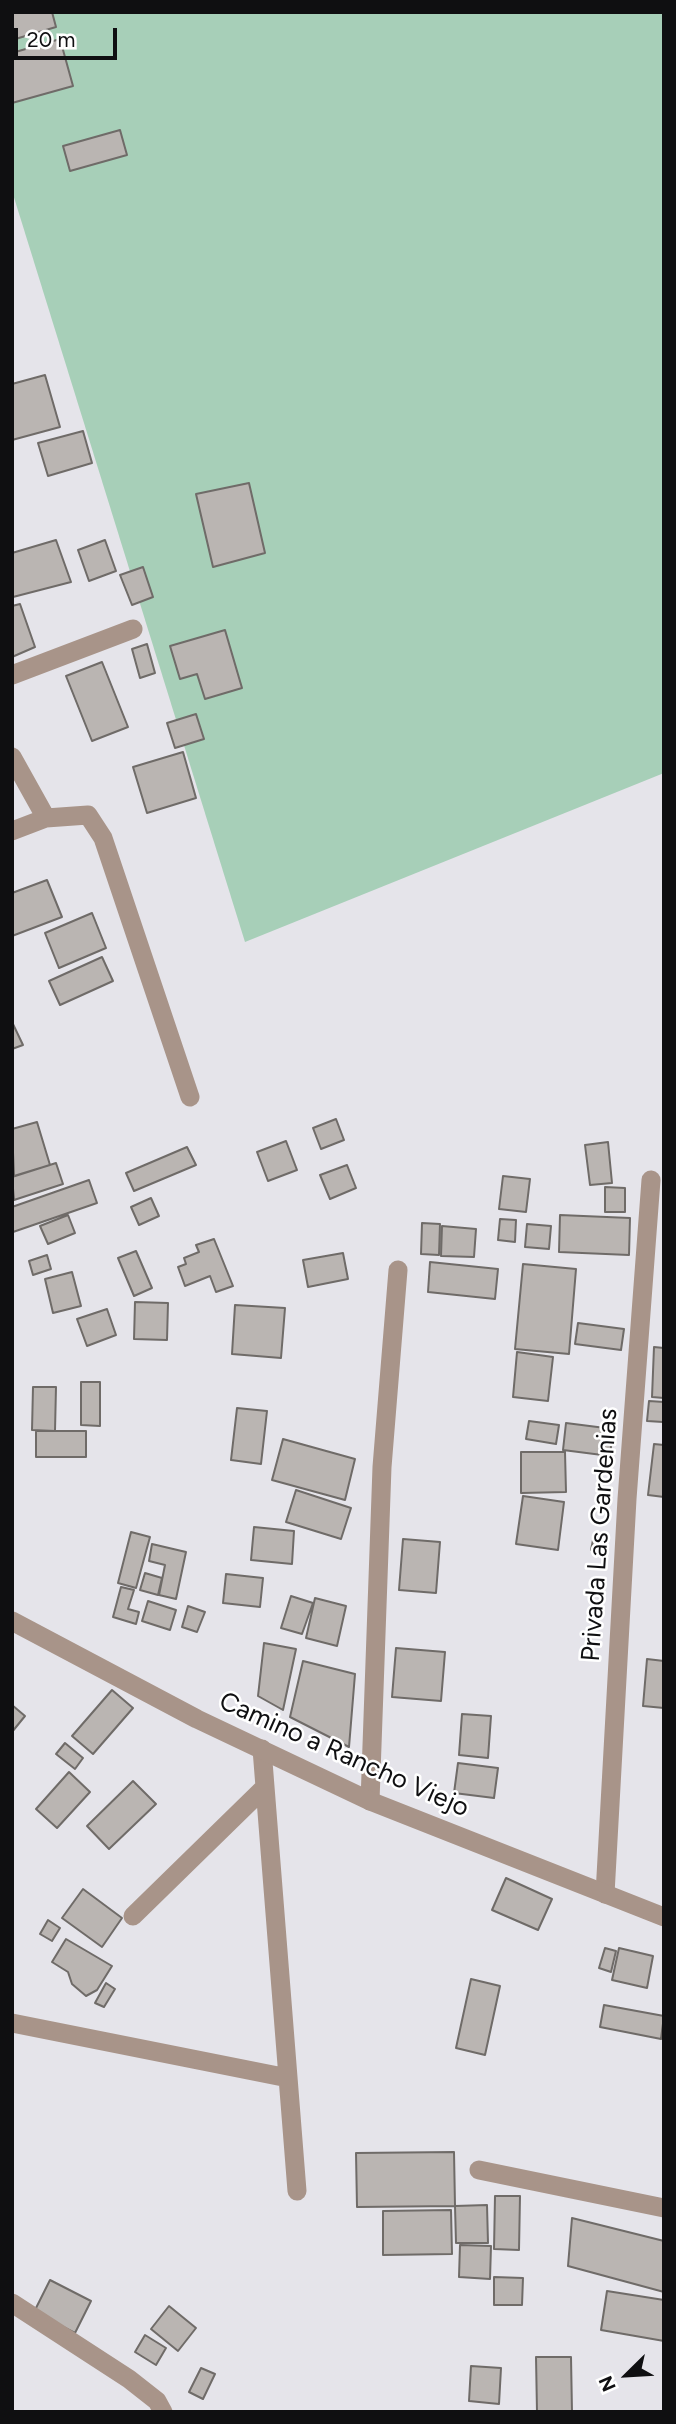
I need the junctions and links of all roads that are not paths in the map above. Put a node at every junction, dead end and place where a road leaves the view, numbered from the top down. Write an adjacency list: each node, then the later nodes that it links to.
1 (133, 629): 2 (street)
2 (12, 676)
3 (12, 757): 4 (street)
4 (46, 818): 5 (street); 6 (street)
5 (12, 831)
6 (190, 1097)
7 (651, 1180): 13 (street, Privada Las Gardenias)
8 (398, 1270): 12 (street)
9 (12, 1621): 10 (street, Camino a Rancho Viejo)
10 (262, 1749): 11 (street); 12 (street, Camino a Rancho Viejo)
11 (265, 1787): 14 (street); 17 (street)
12 (370, 1801): 13 (street, Camino a Rancho Viejo)
13 (605, 1894): 15 (street, Camino a Rancho Viejo)
14 (133, 1916)
15 (664, 1917)
16 (12, 2023): 17 (street)
17 (288, 2078): 19 (street)
18 (480, 2170): 20 (street)
19 (297, 2191)
20 (664, 2208)
21 (12, 2303): 22 (street)
22 (163, 2412)

